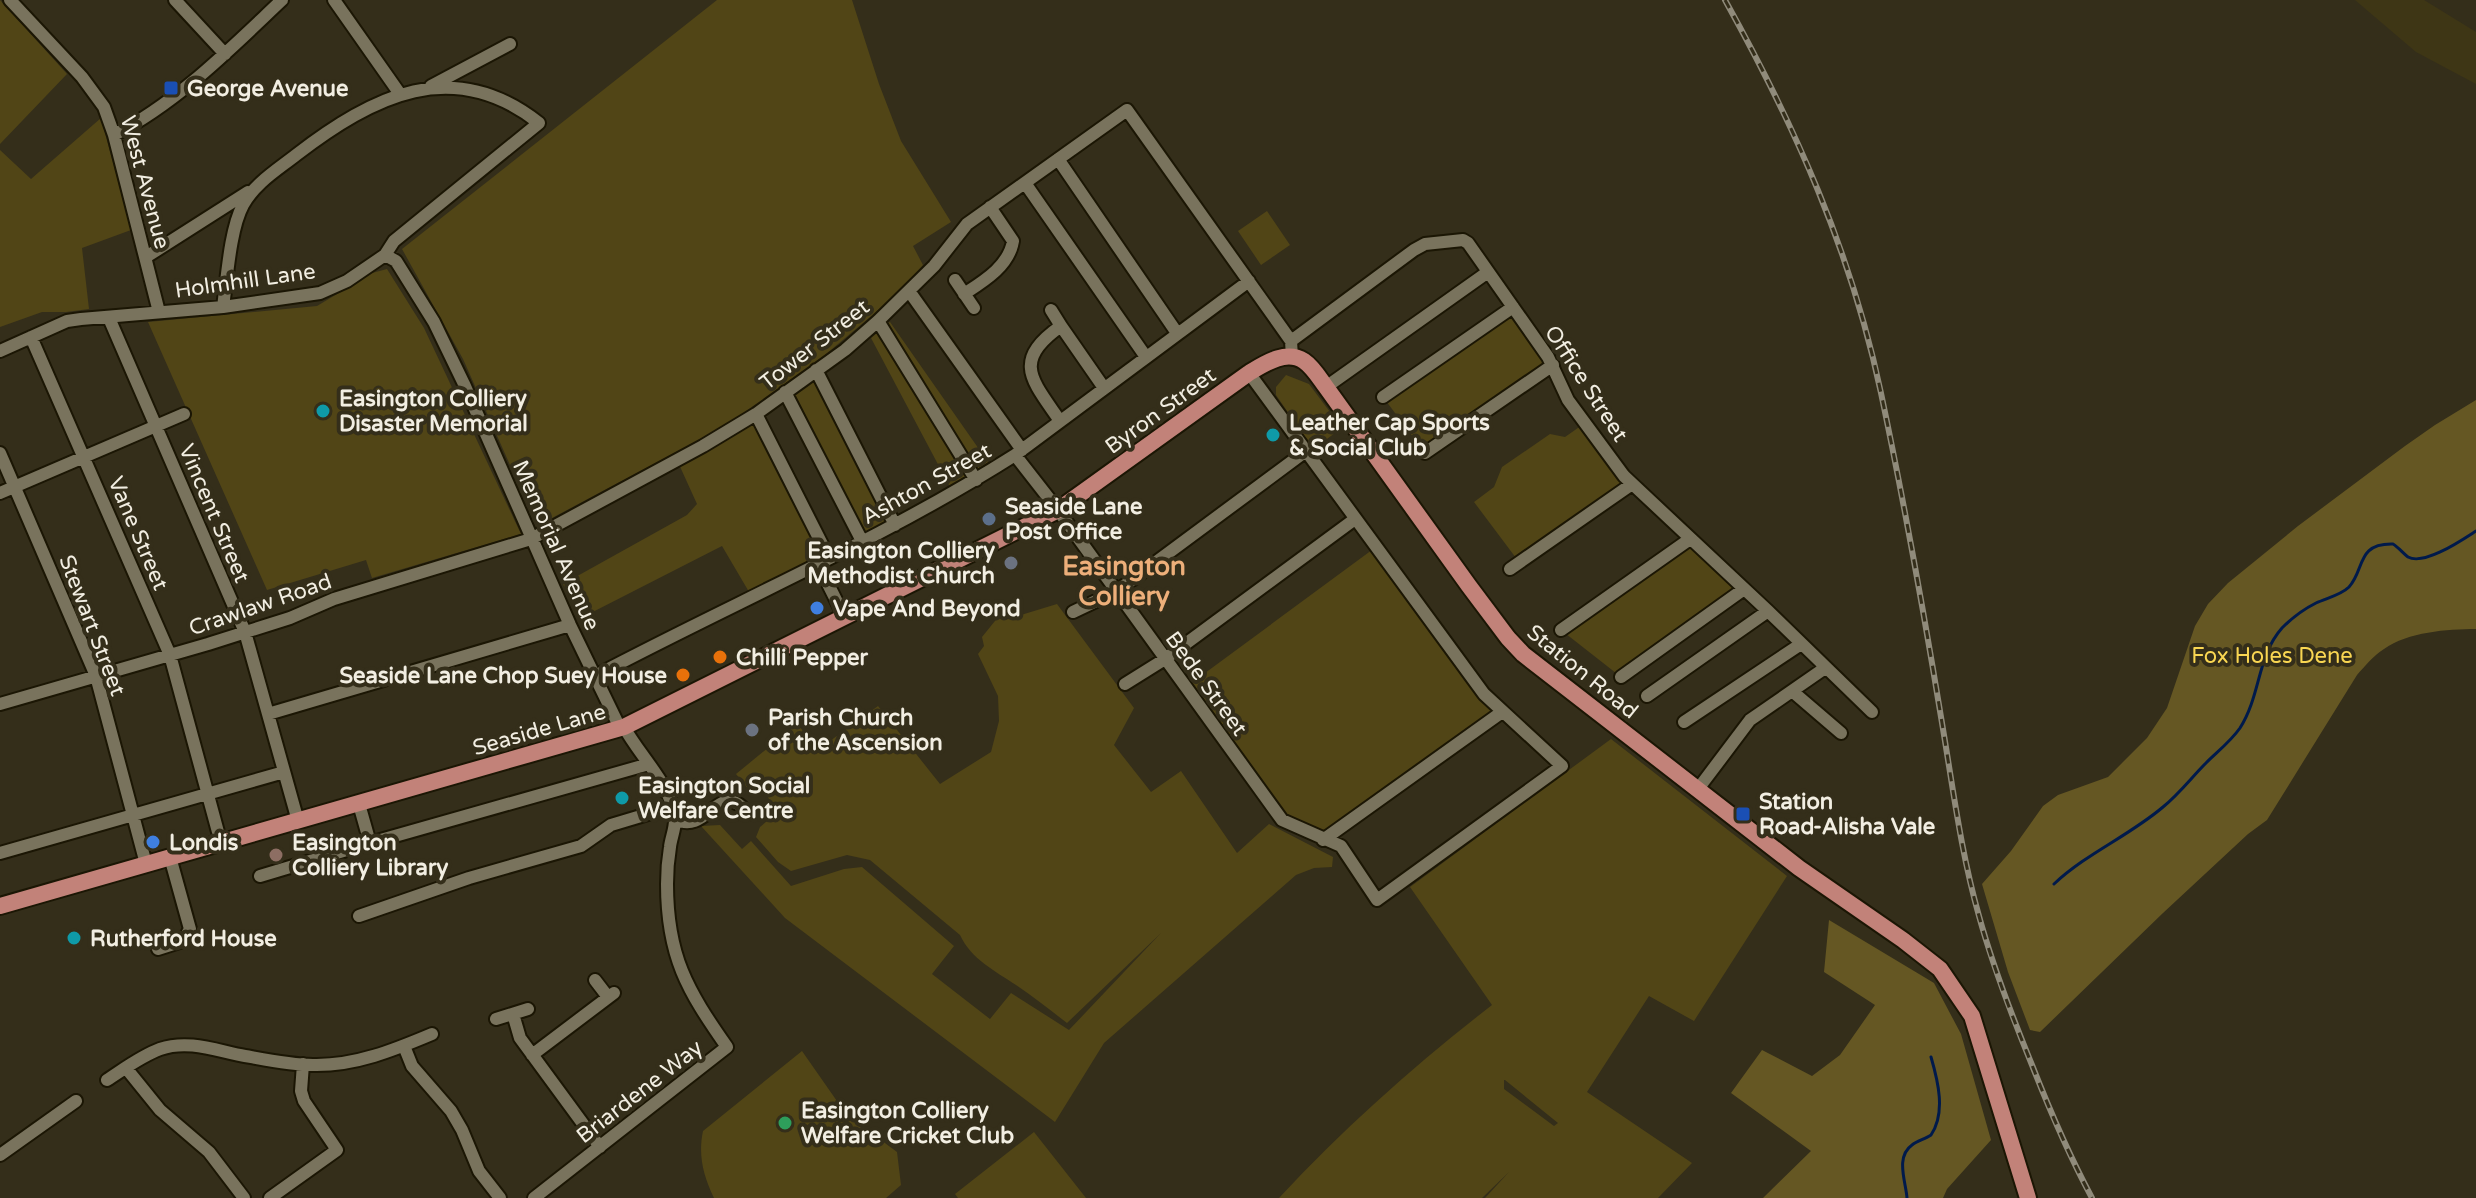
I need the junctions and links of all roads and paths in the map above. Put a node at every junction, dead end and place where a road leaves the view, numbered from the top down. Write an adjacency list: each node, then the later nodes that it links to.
1 (10, 0): 9 (street, West Avenue)
2 (175, 0): 6 (street)
3 (282, 0): 6 (street)
4 (341, 3): 8 (street)
5 (510, 44): 7 (street)
6 (225, 54): 9 (street)
7 (428, 88): 8 (street); 14 (street, Holmhill Lane)
8 (400, 94): 12 (street)
9 (114, 135): 15 (street, West Avenue)
10 (1058, 159): 11 (street, Tower Street); 18 (street, Tower Street); 29 (street)
11 (1025, 183): 13 (street, Tower Street); 33 (street)
12 (254, 188): 15 (street); 21 (street)
13 (990, 207): 19 (street, Tower Street); 20 (street)
14 (385, 255): 21 (street, Holmhill Lane); 57 (street, Memorial Avenue)
15 (146, 257): 25 (street, West Avenue)
16 (1488, 272): 22 (street, Office Street); 31 (street, Office Street); 37 (street)
17 (955, 280): 20 (street)
18 (1249, 281): 29 (street, Ashton Street); 31 (street)
19 (909, 291): 27 (street, Tower Street); 47 (street, Bede Street)
20 (964, 294): 23 (street)
21 (223, 307): 25 (street, Holmhill Lane)
22 (1513, 307): 34 (street, Office Street); 40 (street)
23 (974, 308)
24 (1051, 310): 28 (street)
25 (159, 312): 26 (street, Holmhill Lane)
26 (109, 318): 30 (street, Holmhill Lane); 44 (street, Vincent Street)
27 (878, 321): 35 (street, Tower Street); 50 (street)
28 (1061, 326): 38 (street); 43 (street)
29 (1177, 333): 33 (street, Ashton Street)
30 (31, 337): 32 (street, Holmhill Lane); 49 (street, Vane Street)
31 (1292, 349): 36 (main road, Byron Street); 37 (main road, Station Road)
32 (0, 351)
33 (1146, 357): 38 (street, Ashton Street)
34 (1553, 365): 48 (street); 51 (street, Office Street)
35 (816, 370): 39 (street, Tower Street); 56 (street)
36 (1249, 373): 45 (street); 54 (main road, Byron Street)
37 (1326, 387): 89 (main road, Station Road)
38 (1104, 388): 43 (street, Ashton Street)
39 (785, 392): 42 (street, Tower Street); 59 (street)
40 (1383, 397)
41 (184, 414): 44 (street)
42 (756, 414): 57 (street, Tower Street); 60 (street)
43 (1060, 421): 47 (street, Ashton Street)
44 (156, 426): 49 (street); 69 (street, Vincent Street)
45 (1306, 451): 55 (street); 63 (street)
46 (0, 453): 52 (street, Stewart Street)
47 (1019, 453): 50 (street, Ashton Street); 54 (street, Bede Street)
48 (1425, 453)
49 (85, 457): 52 (street); 71 (street, Vane Street)
50 (976, 480): 56 (street, Ashton Street)
51 (1632, 484): 58 (street, Office Street); 61 (street)
52 (15, 487): 53 (street); 74 (street, Stewart Street)
53 (0, 493)
54 (1058, 510): 63 (street, Bede Street); 66 (main road, Seaside Lane)
55 (1355, 519): 72 (street); 81 (street)
56 (895, 525): 59 (street, Ashton Street)
57 (531, 539): 67 (street, Memorial Avenue); 69 (street, Crawlaw Road)
58 (1690, 539): 62 (street, Office Street); 68 (street)
59 (862, 541): 60 (street, Ashton Street)
60 (823, 561): 66 (street); 75 (street, Ashton Street)
61 (1510, 569)
62 (1744, 589): 64 (street, Office Street); 76 (street)
63 (1117, 591): 65 (street); 72 (street, Bede Street)
64 (1768, 611): 70 (street, Office Street); 79 (street)
65 (1073, 612)
66 (844, 616): 85 (main road, Seaside Lane)
67 (570, 625): 75 (street, Memorial Avenue); 83 (street)
68 (1561, 630)
69 (245, 632): 71 (street, Crawlaw Road); 83 (street, Vincent Street)
70 (1801, 644): 73 (street, Office Street); 84 (street)
71 (170, 655): 74 (street, Crawlaw Road); 90 (street, Vane Street)
72 (1165, 659): 77 (street); 96 (street, Bede Street)
73 (1825, 668): 78 (street); 82 (street, Office Street)
74 (96, 676): 80 (street, Crawlaw Road); 94 (street, Stewart Street)
75 (595, 676): 85 (street, Memorial Avenue)
76 (1621, 677)
77 (1125, 684)
78 (1792, 691): 86 (street); 89 (street)
79 (1647, 696)
80 (0, 704)
81 (1502, 712): 96 (street); 96 (street, Bede Street)
82 (1872, 712)
83 (268, 714): 88 (street, Vincent Street)
84 (1684, 722)
85 (622, 728): 87 (street, Memorial Avenue); 91 (main road, Seaside Lane)
86 (1841, 733)
87 (649, 764): 93 (street, Memorial Avenue); 98 (street)
88 (284, 772): 90 (street); 95 (street, Vincent Street)
89 (1698, 789): 123 (main road, Station Road)
90 (207, 794): 94 (street); 97 (street, Vane Street)
91 (359, 804): 95 (main road, Seaside Lane); 98 (street)
92 (742, 807): 93 (street)
93 (673, 813): 104 (street); 117 (street, Briardene Way)
94 (134, 815): 99 (street); 101 (street, Stewart Street)
95 (298, 821): 97 (main road, Seaside Lane)
96 (1323, 840)
97 (221, 843): 100 (main road, Seaside Lane)
98 (370, 843): 102 (street)
99 (0, 853)
100 (170, 857): 101 (main road, Seaside Lane); 105 (street)
101 (146, 864): 103 (main road, Seaside Lane)
102 (260, 876)
103 (0, 906)
104 (359, 916)
105 (158, 949)
106 (595, 980): 112 (street)
107 (528, 1009): 108 (street)
108 (513, 1014): 109 (street); 112 (street)
109 (496, 1019)
110 (432, 1034): 111 (street)
111 (404, 1046): 113 (street); 121 (street)
112 (532, 1055): 117 (street)
113 (303, 1064): 114 (street); 120 (street)
114 (126, 1068): 115 (street); 119 (street)
115 (107, 1080)
116 (76, 1101): 118 (street)
117 (600, 1147): 122 (street, Briardene Way)
118 (0, 1155)
119 (244, 1198)
120 (270, 1198)
121 (500, 1198)
122 (534, 1198)
123 (2028, 1198)

